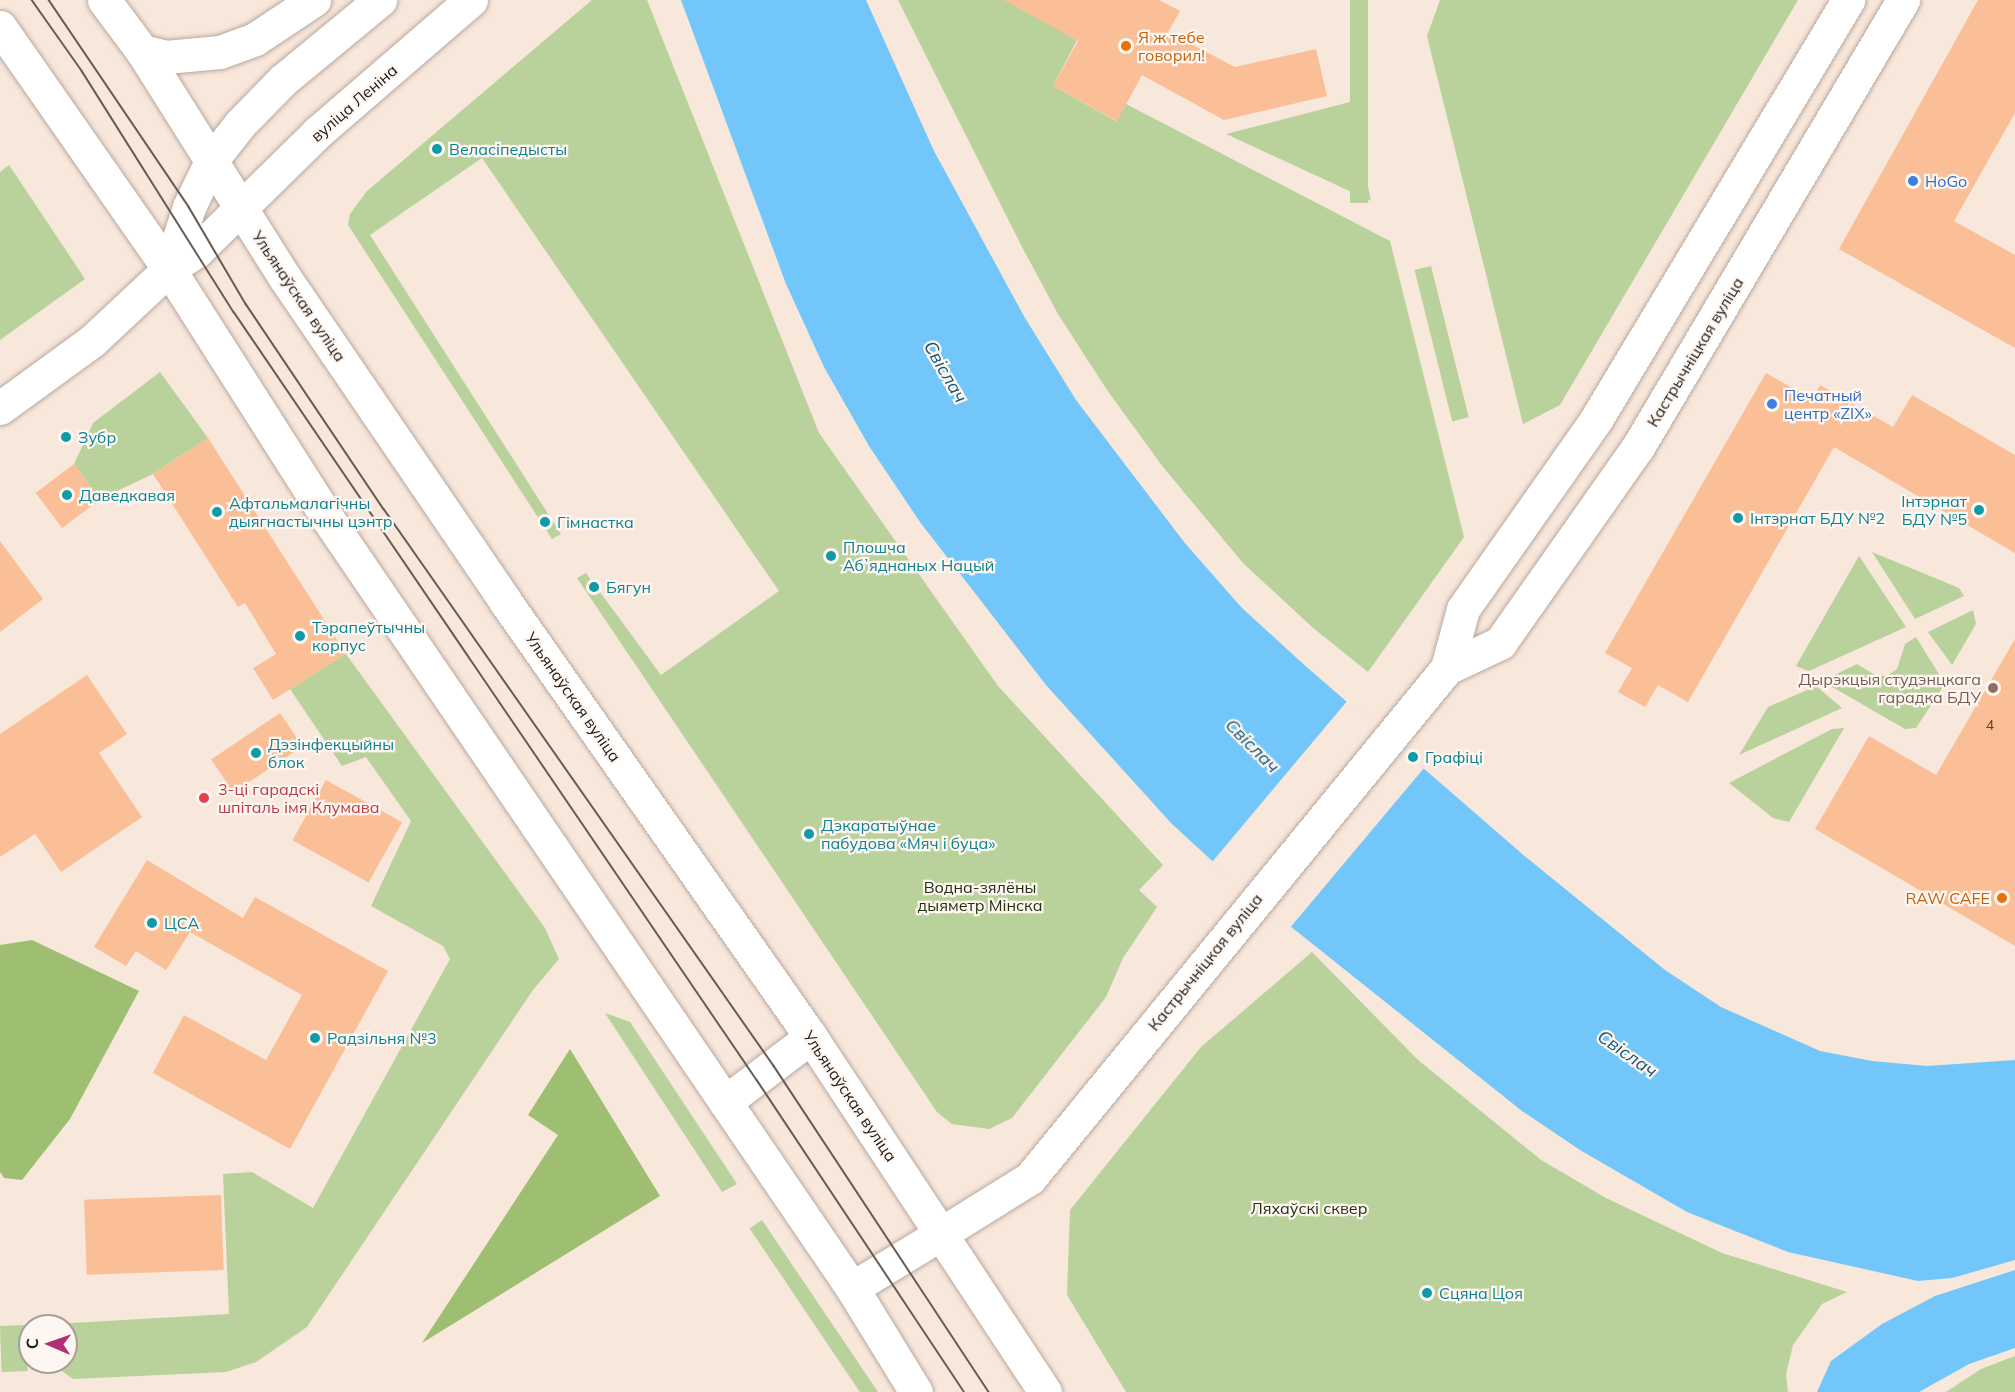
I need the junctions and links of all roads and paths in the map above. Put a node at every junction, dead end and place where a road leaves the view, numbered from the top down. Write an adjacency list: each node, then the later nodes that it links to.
1 (104, 0): 8 (main road, Ульянаўская вуліца)
2 (314, 0): 8 (main road)
3 (380, 0): 9 (main road)
4 (471, 0): 10 (main road, вуліца Леніна)
5 (1848, 0): 13 (main road, Кастрычніцкая вуліца)
6 (1903, 0): 13 (main road, Кастрычніцкая вуліца)
7 (0, 27): 11 (main road)
8 (142, 51): 9 (main road, Ульянаўская вуліца)
9 (211, 161): 10 (main road, Ульянаўская вуліца); 11 (main road)
10 (241, 211): 11 (main road, вуліца Леніна); 14 (main road, Ульянаўская вуліца)
11 (169, 269): 12 (main road); 15 (main road)
12 (0, 408)
13 (1447, 668): 16 (main road, Кастрычніцкая вуліца)
14 (811, 1037): 15 (main road); 16 (main road, Ульянаўская вуліца)
15 (725, 1102): 17 (main road)
16 (942, 1233): 17 (main road, Кастрычніцкая вуліца); 19 (main road, Ульянаўская вуліца)
17 (852, 1288): 18 (main road)
18 (916, 1392)
19 (1045, 1392)

